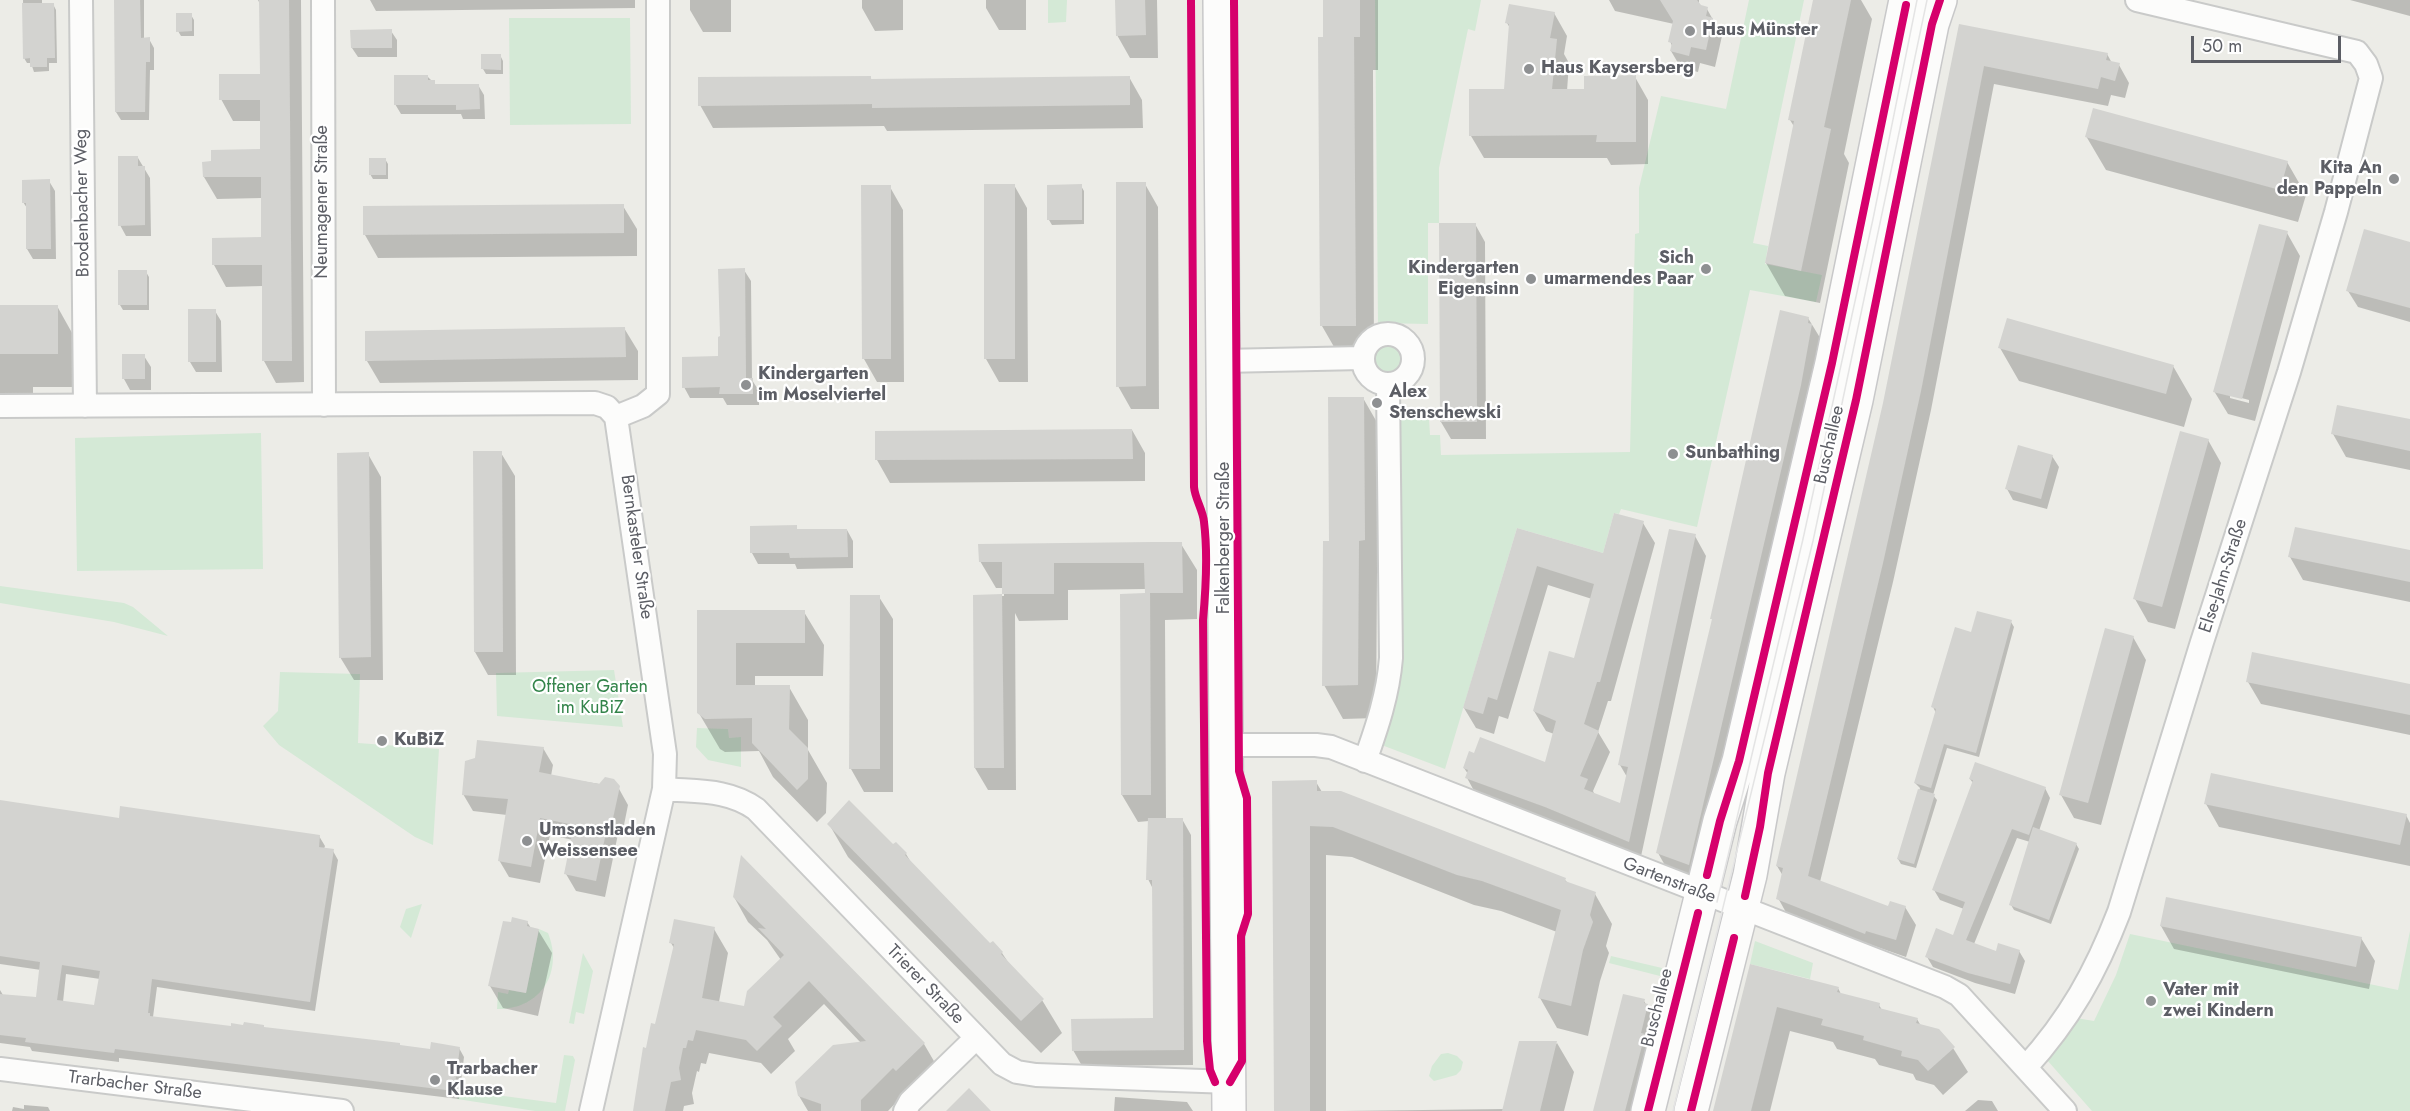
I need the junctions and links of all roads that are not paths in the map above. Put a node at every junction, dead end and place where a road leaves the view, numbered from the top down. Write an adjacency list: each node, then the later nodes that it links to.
1 (81, 0): 13 (street, Brodenbacher Weg)
2 (323, 0): 11 (street, Neumagener Straße)
3 (658, 0): 14 (street)
4 (1220, 0): 9 (main road, Falkenberger Straße)
5 (1906, 0): 18 (main road, Buschallee)
6 (1940, 0): 19 (main road, Buschallee)
7 (2137, 0): 21 (street, Else-Jahn-Straße)
8 (1362, 358): 9 (street); 10 (street); 10 (street)
9 (1223, 361): 15 (main road, Falkenberger Straße)
10 (1388, 384): 16 (street)
11 (324, 405): 13 (street); 14 (street)
12 (0, 406): 13 (street)
13 (85, 406)
14 (616, 417): 17 (street, Bernkasteler Straße)
15 (1226, 745): 16 (street, Gartenstraße); 23 (main road, Falkenberger Straße)
16 (1365, 761): 18 (street, Gartenstraße)
17 (664, 789): 20 (street, Trierer Straße); 26 (street, Bernkasteler Straße)
18 (1702, 894): 19 (street, Gartenstraße); 28 (main road, Buschallee)
19 (1741, 909): 21 (street, Gartenstraße); 29 (main road, Buschallee)
20 (976, 1038): 23 (street, Trierer Straße); 27 (street)
21 (2026, 1067): 30 (street, Gartenstraße)
22 (0, 1069): 24 (street, Trarbacher Straße)
23 (1229, 1097)
24 (239, 1105): 25 (street, Trarbacher Straße)
25 (342, 1111)
26 (591, 1111)
27 (905, 1111)
28 (1648, 1111)
29 (1691, 1111)
30 (2065, 1111)

